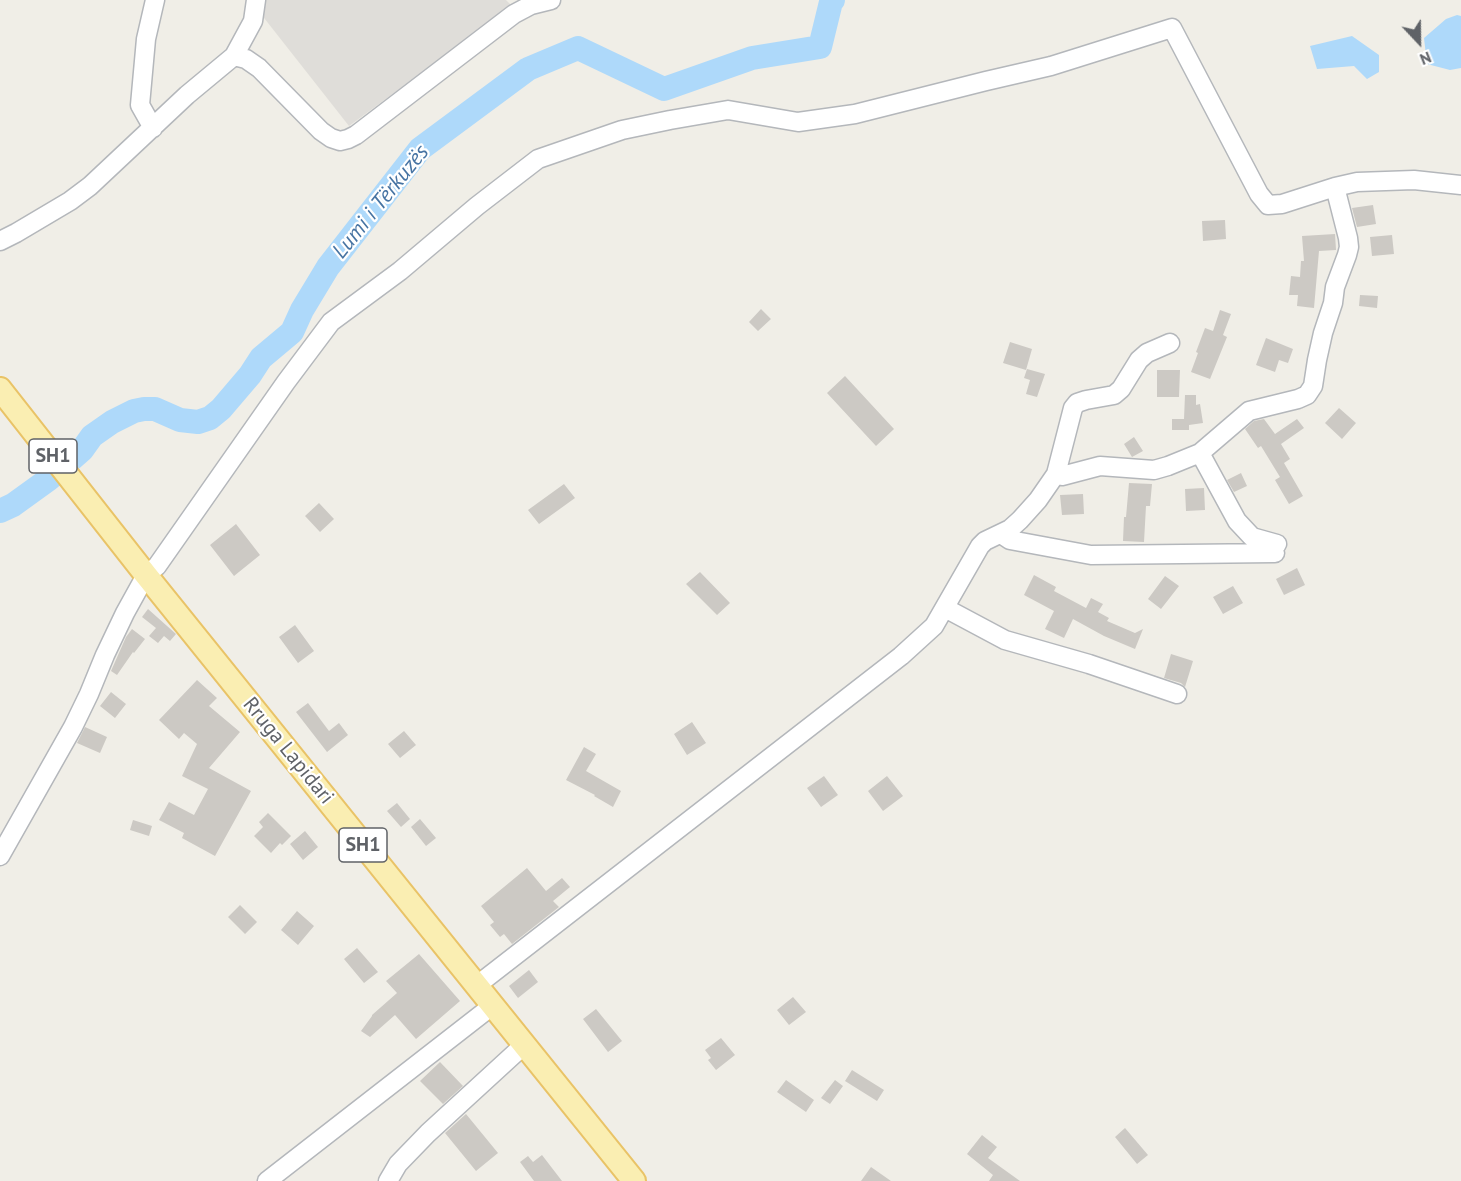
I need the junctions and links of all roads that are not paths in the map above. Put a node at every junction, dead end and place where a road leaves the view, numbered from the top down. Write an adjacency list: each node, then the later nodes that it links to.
1 (155, 0): 5 (street)
2 (255, 0): 4 (street)
3 (551, 0): 4 (street)
4 (234, 56): 5 (street)
5 (153, 128): 8 (street)
6 (1461, 185): 7 (street)
7 (1335, 187): 11 (street); 14 (street)
8 (0, 241)
9 (1170, 343): 12 (street)
10 (6, 396): 14 (main road, Rruga Lapidari / SH1)
11 (1200, 453): 12 (street); 13 (street)
12 (1056, 474): 13 (street)
13 (1001, 534): 15 (street)
14 (146, 575): 17 (street); 18 (main road, Rruga Lapidari / SH1)
15 (945, 608): 16 (street); 18 (street)
16 (1177, 694)
17 (0, 856)
18 (476, 986): 19 (main road, Rruga Lapidari / SH1)
19 (492, 1006): 20 (main road, Rruga Lapidari / SH1); 21 (street)
20 (524, 1045): 22 (street); 23 (main road, Rruga Lapidari / SH1)
21 (267, 1181)
22 (388, 1181)
23 (634, 1181)

